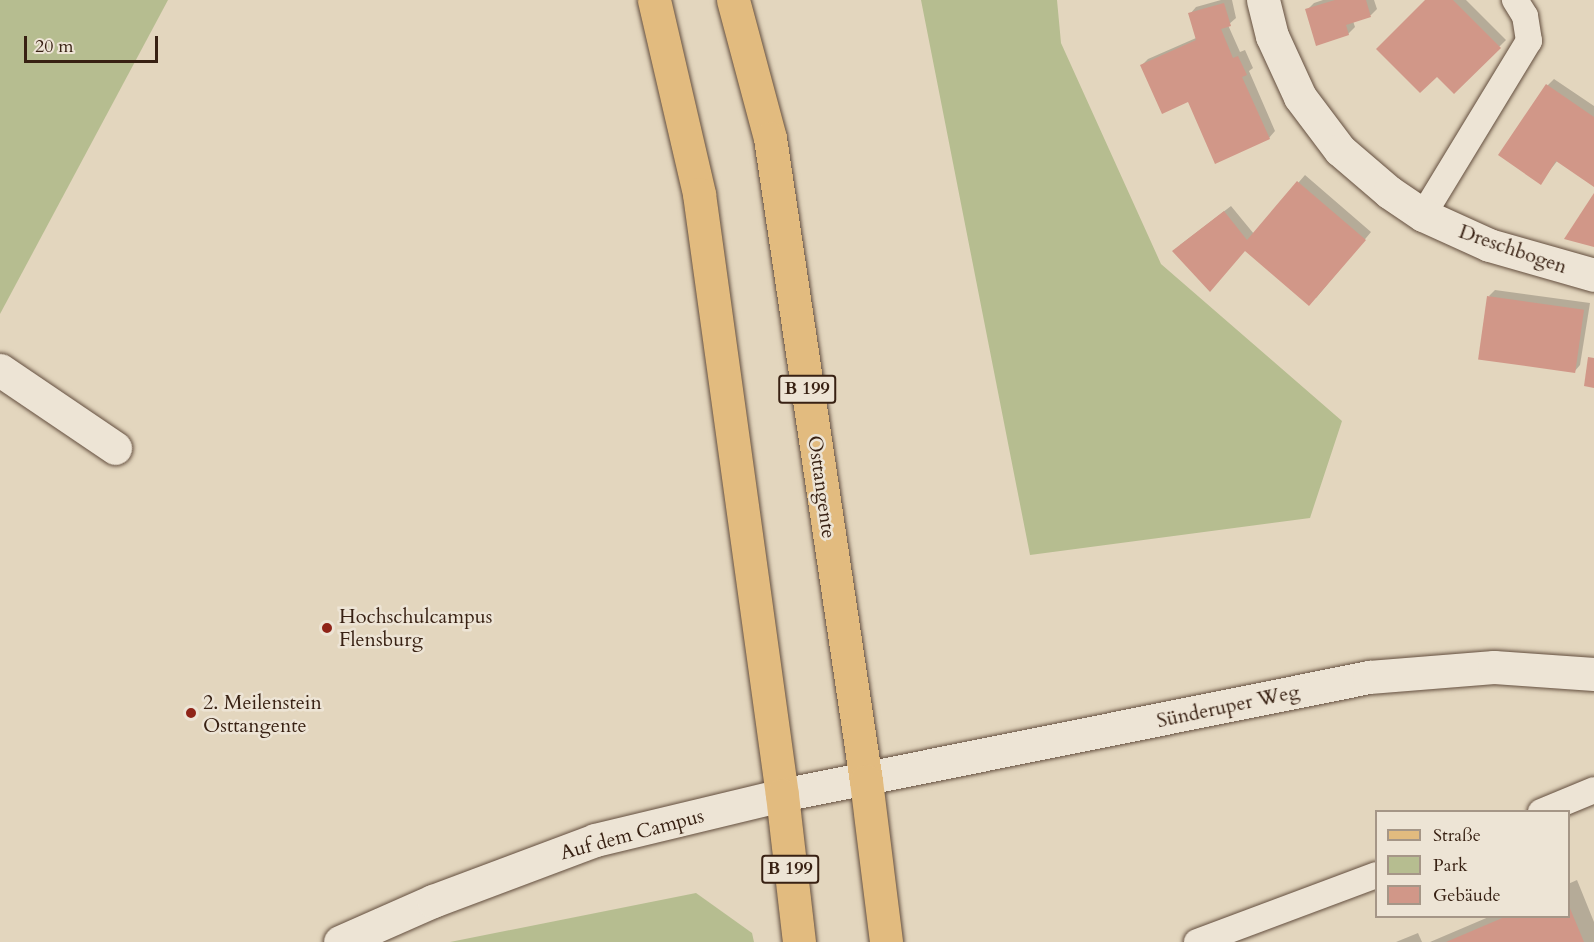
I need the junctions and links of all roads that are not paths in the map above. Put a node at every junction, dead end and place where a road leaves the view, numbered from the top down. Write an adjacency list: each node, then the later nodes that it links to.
1 (654, 0): 12 (main road, B 199)
2 (733, 0): 10 (main road, Osttangente / B 199)
3 (1263, 0): 5 (street, Dreschbogen)
4 (1515, 0): 5 (lane)
5 (1423, 215): 6 (street, Dreschbogen)
6 (1594, 275)
7 (0, 370): 8 (street)
8 (115, 448)
9 (1594, 674): 10 (street, Sünderuper Weg)
10 (866, 781): 12 (street, Auf dem Campus); 17 (main road, Osttangente / B 199)
11 (1594, 790): 13 (lane)
12 (782, 795): 15 (street, Auf dem Campus); 16 (main road, B 199)
13 (1546, 810)
14 (1375, 876): 18 (lane)
15 (340, 942)
16 (799, 942)
17 (886, 942)
18 (1197, 942)

